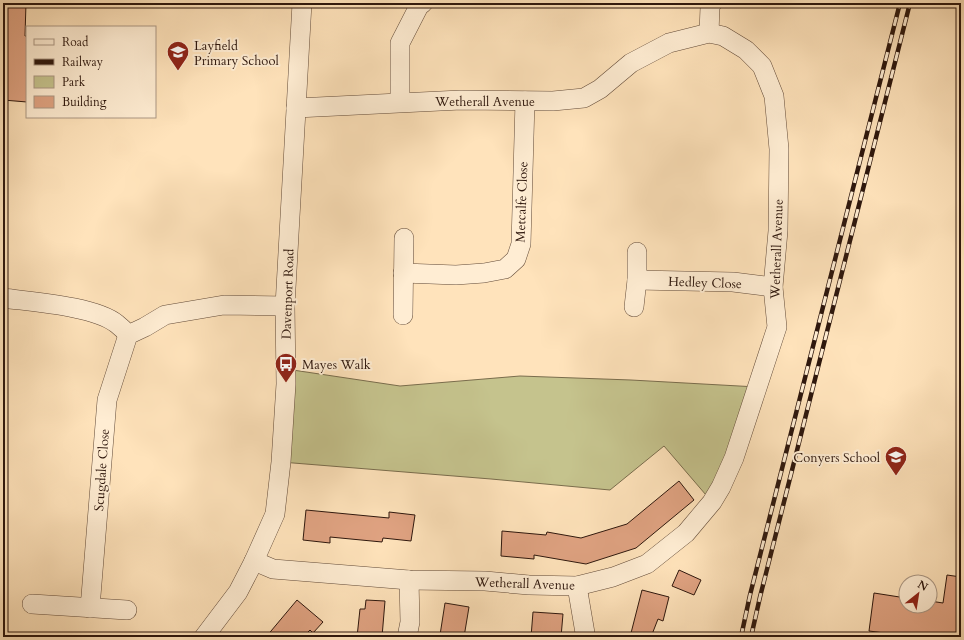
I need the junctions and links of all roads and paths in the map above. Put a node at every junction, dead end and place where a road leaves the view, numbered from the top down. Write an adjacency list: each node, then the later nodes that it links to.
1 (302, 3): 7 (street, Davenport Road)
2 (423, 3): 6 (street)
3 (712, 3): 4 (street)
4 (709, 33): 5 (street, Wetherall Avenue); 12 (street, Wetherall Avenue)
5 (525, 101): 6 (street, Wetherall Avenue); 10 (street, Metcalfe Close)
6 (400, 102): 7 (street, Wetherall Avenue)
7 (296, 108): 14 (street, Davenport Road)
8 (404, 238): 10 (street)
9 (637, 252): 11 (street)
10 (404, 273): 16 (street)
11 (637, 280): 12 (street, Hedley Close); 15 (street)
12 (773, 287): 20 (street, Wetherall Avenue)
13 (3, 298): 17 (street)
14 (285, 306): 17 (street); 18 (street, Davenport Road)
15 (634, 307)
16 (402, 315)
17 (128, 335): 22 (street, Scugdale Close)
18 (254, 561): 19 (street, Wetherall Avenue); 24 (street, Davenport Road)
19 (409, 580): 20 (street, Wetherall Avenue); 25 (street)
20 (577, 586): 26 (street)
21 (32, 604): 22 (street)
22 (90, 608): 23 (street)
23 (127, 610)
24 (204, 637)
25 (407, 637)
26 (584, 637)

